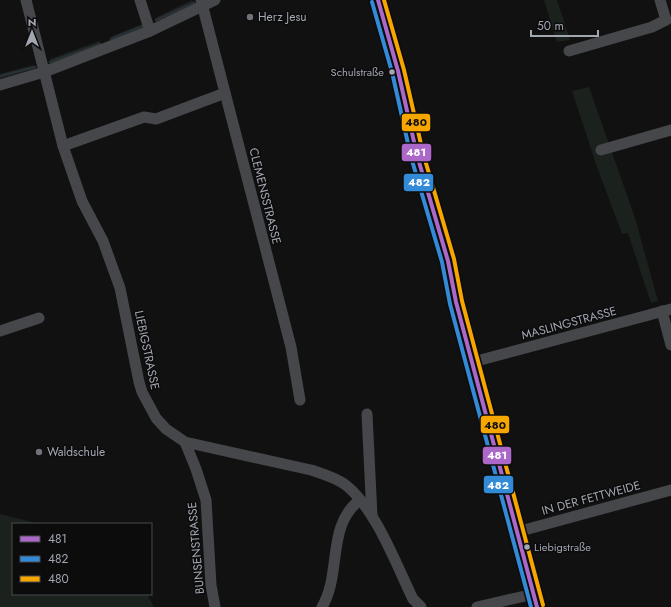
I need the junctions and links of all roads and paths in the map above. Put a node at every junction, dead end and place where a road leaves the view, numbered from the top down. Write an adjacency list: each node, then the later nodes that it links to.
1 (26, 0): 9 (street, LIEBIGSTRASSE)
2 (140, 0): 7 (street)
3 (215, 0): 6 (street)
4 (378, 0): 19 (main road)
5 (660, 0): 8 (street)
6 (202, 3): 7 (street); 11 (street, CLEMENSSTRASSE)
7 (150, 31): 9 (street)
8 (569, 52)
9 (44, 72): 10 (street); 13 (street, LIEBIGSTRASSE)
10 (0, 85)
11 (225, 92): 13 (street); 20 (street, CLEMENSSTRASSE)
12 (671, 130): 14 (street)
13 (63, 146): 22 (street, LIEBIGSTRASSE)
14 (601, 150)
15 (667, 310): 18 (street); 19 (street, MASLINGSTRASSE)
16 (39, 318): 17 (street)
17 (0, 331)
18 (671, 344)
19 (473, 362): 26 (main road)
20 (300, 400)
21 (366, 414): 25 (street, LIEBIGSTRASSE)
22 (185, 442): 24 (street, LIEBIGSTRASSE); 28 (street, BUNSENSTRASSE)
23 (671, 490): 26 (street, IN DER FETTWEIDE)
24 (360, 500): 25 (street, LIEBIGSTRASSE); 29 (street)
25 (372, 516): 30 (street, LIEBIGSTRASSE)
26 (517, 532): 27 (main road)
27 (535, 600): 31 (street)
28 (215, 607)
29 (322, 607)
30 (421, 607)
31 (479, 607)

